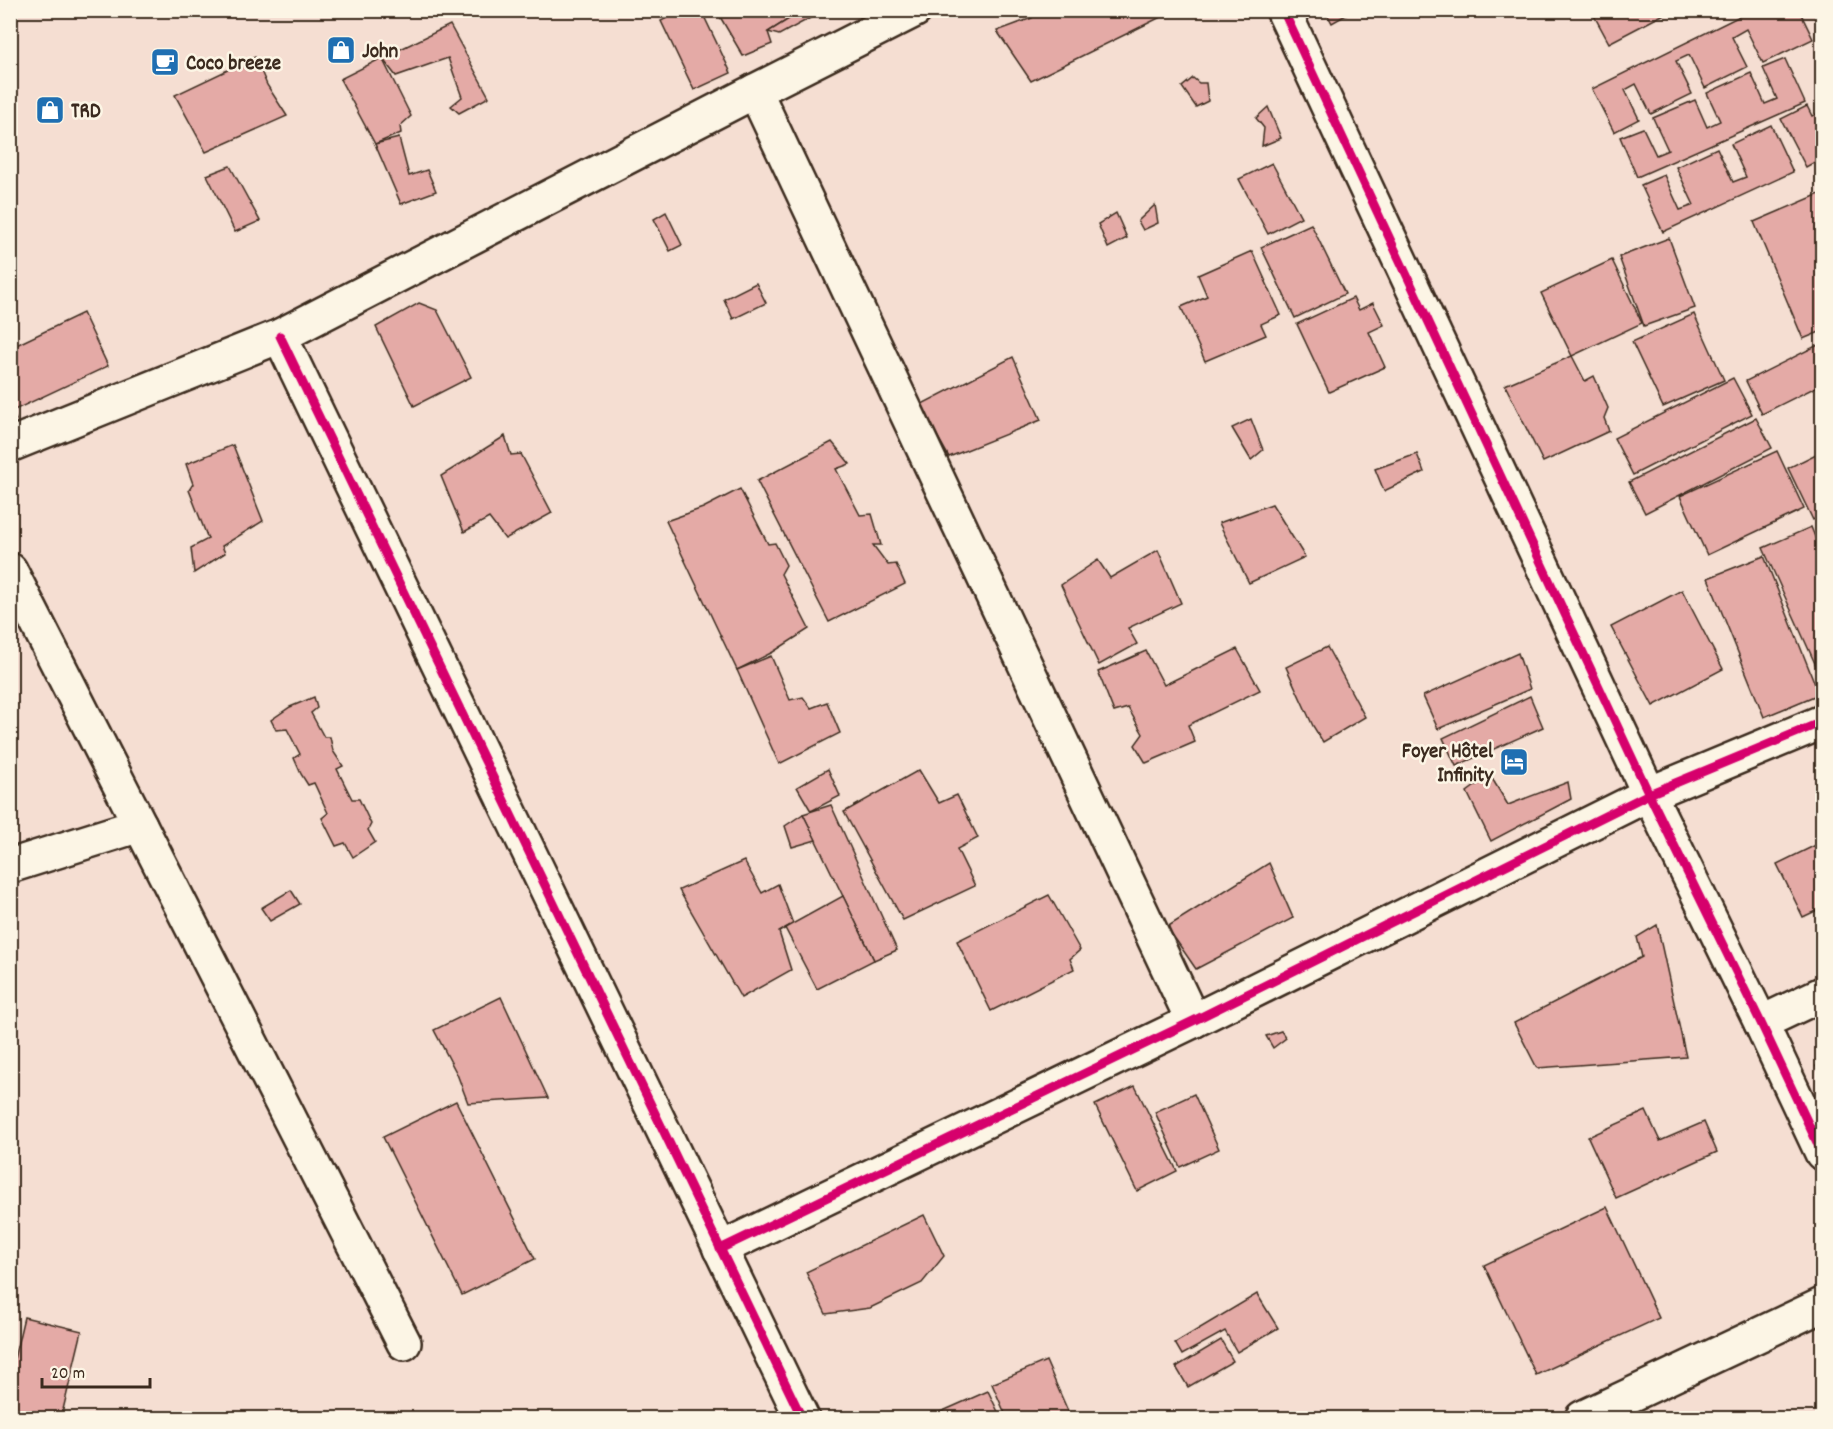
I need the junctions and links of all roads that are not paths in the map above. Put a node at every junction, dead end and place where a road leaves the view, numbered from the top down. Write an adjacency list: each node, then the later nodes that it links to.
1 (915, 10): 3 (street)
2 (1283, 10): 8 (street)
3 (755, 91): 4 (street); 12 (street)
4 (280, 336): 5 (street); 15 (street)
5 (10, 445)
6 (10, 570): 9 (street)
7 (1822, 722): 8 (street)
8 (1649, 794): 12 (street); 13 (street)
9 (140, 825): 10 (street); 17 (street)
10 (10, 866)
11 (1822, 994): 13 (street)
12 (1193, 1021): 15 (street)
13 (1761, 1023): 14 (street)
14 (1822, 1153)
15 (720, 1249): 18 (street)
16 (1822, 1305): 19 (street)
17 (404, 1343)
18 (802, 1419)
19 (1582, 1419)

